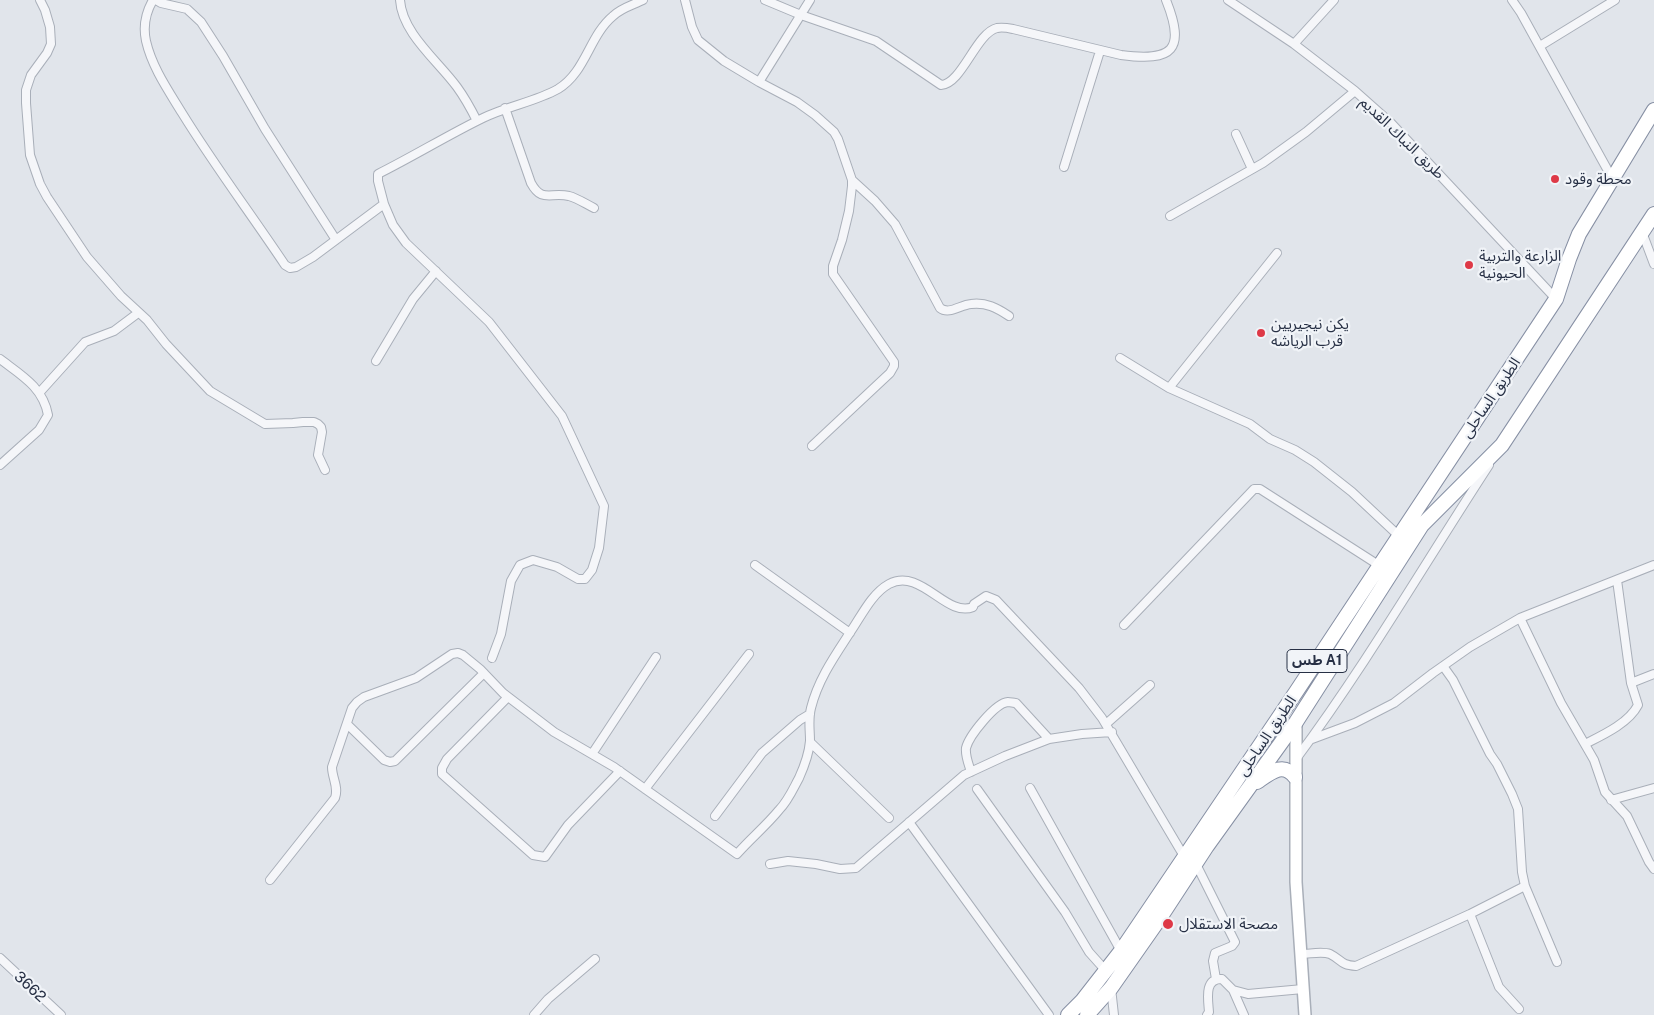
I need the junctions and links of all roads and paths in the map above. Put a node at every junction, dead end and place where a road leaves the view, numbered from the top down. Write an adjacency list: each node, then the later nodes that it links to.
1 (40, 0): 37 (street)
2 (154, 0): 32 (street); 32 (street)
3 (400, 0): 21 (street)
4 (685, 0): 17 (street)
5 (765, 0): 13 (street)
6 (810, 0): 13 (street)
7 (1166, 0): 16 (street)
8 (1228, 0): 14 (street, طريق النباك القديم)
9 (1334, 0): 14 (street)
10 (1512, 0): 15 (street)
11 (1615, 0): 15 (street)
12 (637, 1): 19 (street)
13 (800, 15): 16 (street); 17 (street)
14 (1294, 44): 18 (street, طريق النباك القديم)
15 (1540, 46): 25 (street)
16 (1100, 51): 23 (street)
17 (759, 82): 26 (street)
18 (1355, 91): 24 (street); 36 (street, طريق النباك القديم)
19 (505, 108): 21 (street); 28 (street)
20 (1654, 110): 25 (highway, الطريق الساحلى)
21 (477, 121): 27 (street)
22 (1236, 134): 24 (street)
23 (1064, 167)
24 (1252, 169): 30 (street)
25 (1612, 178): 36 (highway, الطريق الساحلى)
26 (852, 180): 38 (street); 45 (street)
27 (384, 204): 32 (street); 35 (street)
28 (594, 208)
29 (1654, 214): 31 (highway, الطريق الساحلى)
30 (1170, 216)
31 (1642, 232): 34 (street); 44 (highway, الطريق الساحلى)
32 (336, 240)
33 (1277, 254): 42 (street)
34 (1654, 264)
35 (436, 271): 41 (street); 58 (street)
36 (1556, 300): 48 (highway, الطريق الساحلى / طس A1)
37 (138, 313): 43 (street); 47 (street)
38 (1009, 316)
39 (1120, 358): 42 (street)
40 (0, 359): 43 (street)
41 (376, 361)
42 (1169, 388): 48 (street)
43 (40, 392): 46 (street)
44 (1502, 445): 66 (highway, الطريق الساحلى / طس A1); 71 (street)
45 (812, 446)
46 (0, 465)
47 (325, 470)
48 (1399, 536): 50 (highway, الطريق الساحلى / طس A1)
49 (755, 565): 55 (street)
50 (1380, 566): 54 (street); 89 (highway, الطريق الساحلى / طس A1)
51 (1654, 566): 52 (street)
52 (1617, 580): 53 (street); 62 (street)
53 (1520, 618): 59 (street); 73 (street)
54 (1124, 625)
55 (850, 633): 65 (street); 68 (street)
56 (749, 654): 81 (street)
57 (656, 657): 74 (street)
58 (492, 658)
59 (1443, 666): 71 (street); 93 (street)
60 (484, 673): 64 (street); 67 (street); 67 (street)
61 (1654, 674): 62 (street)
62 (1631, 683): 73 (street)
63 (1150, 685): 68 (street)
64 (508, 697): 74 (street); 77 (street)
65 (810, 714): 72 (street); 86 (street)
66 (1296, 722): 75 (street); 80 (highway, الطريق الساحلى / طس A1)
67 (347, 724): 92 (street)
68 (1106, 724): 69 (street)
69 (1112, 732): 70 (street); 89 (street)
70 (1049, 739): 78 (street); 78 (street)
71 (1311, 739): 75 (street)
72 (810, 742): 81 (street); 87 (street)
73 (1585, 744): 85 (street)
74 (592, 754): 77 (street)
75 (1295, 760): 76 (street); 79 (street)
76 (1282, 769): 79 (highway); 80 (highway)
77 (620, 771): 81 (street)
78 (971, 772): 88 (street)
79 (1295, 778): 96 (street)
80 (1250, 786): 89 (highway, الطريق الساحلى / طس A1)
81 (645, 788)
82 (1030, 788): 95 (street)
83 (1654, 788): 85 (street)
84 (977, 789): 100 (street)
85 (1611, 800): 91 (street)
86 (715, 816)
87 (889, 818)
88 (909, 822): 90 (street); 108 (street)
89 (1190, 861): 95 (highway, الطريق الساحلى / طس A1); 101 (street); 102 (highway, الطريق الساحلى / طس A1)
90 (770, 864)
91 (1654, 868)
92 (270, 880)
93 (1525, 886): 94 (street); 99 (street)
94 (1470, 914): 96 (street); 105 (street)
95 (1121, 951): 100 (highway, الطريق الساحلى / طس A1)
96 (1301, 954): 103 (street)
97 (0, 958): 106 (street, 3662)
98 (595, 959): 107 (street)
99 (1557, 962)
100 (1106, 971): 109 (highway, الطريق الساحلى / طس A1)
101 (1216, 979): 104 (street); 112 (street)
102 (1111, 988): 110 (highway, الطريق الساحلى / طس A1); 111 (street)
103 (1303, 989): 104 (street); 114 (street)
104 (1233, 990): 113 (street)
105 (1519, 1009)
106 (61, 1015)
107 (534, 1015)
108 (1049, 1015)
109 (1068, 1015)
110 (1087, 1015)
111 (1114, 1015)
112 (1208, 1015)
113 (1244, 1015)
114 (1305, 1015)

